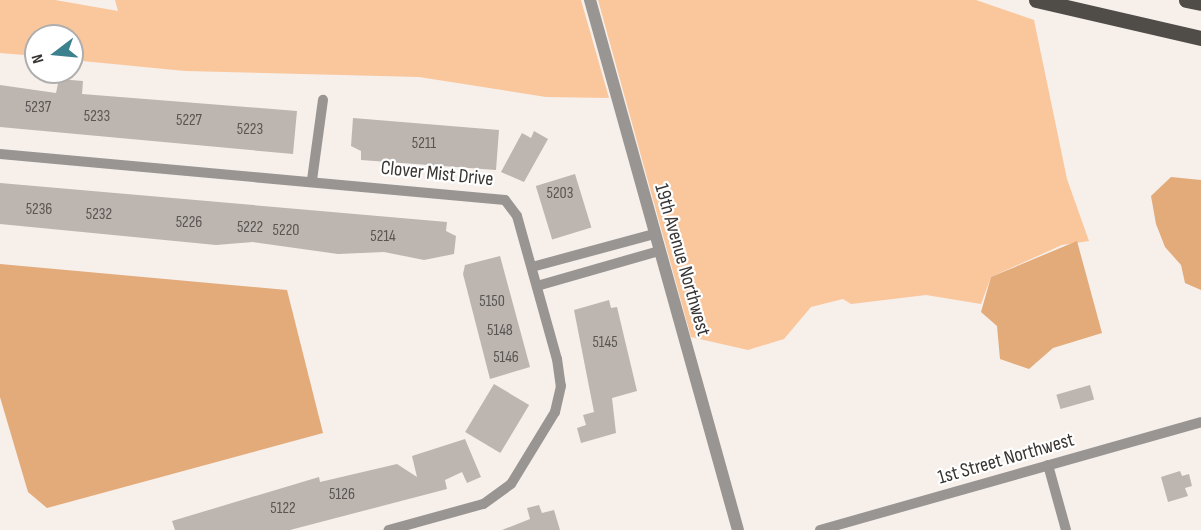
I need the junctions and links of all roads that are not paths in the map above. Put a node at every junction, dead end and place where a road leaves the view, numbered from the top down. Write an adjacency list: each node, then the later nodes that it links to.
1 (590, 0): 9 (street, 19th Avenue Northwest)
2 (1036, 0): 5 (main road)
3 (1186, 0): 4 (main road)
4 (1201, 3)
5 (1201, 38)
6 (323, 100): 8 (street)
7 (0, 154): 8 (street, Clover Mist Drive)
8 (312, 180): 12 (street, Clover Mist Drive)
9 (654, 234): 10 (street); 11 (street, 19th Avenue Northwest)
10 (600, 249): 12 (street); 13 (street)
11 (659, 251): 13 (street); 18 (street, 19th Avenue Northwest)
12 (532, 267): 14 (street, Clover Mist Drive)
13 (605, 267): 14 (street)
14 (537, 286): 17 (street, Clover Mist Drive)
15 (1201, 422): 16 (street, 1st Street Northwest)
16 (1048, 465): 19 (street, 1st Street Northwest); 20 (street)
17 (389, 530)
18 (738, 530)
19 (820, 530)
20 (1066, 530)

